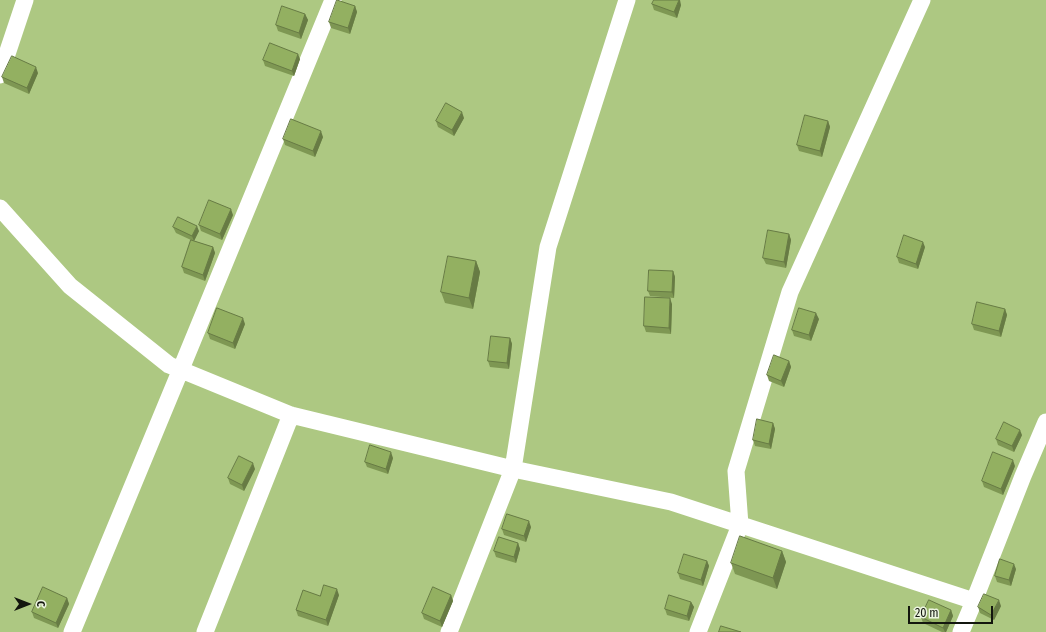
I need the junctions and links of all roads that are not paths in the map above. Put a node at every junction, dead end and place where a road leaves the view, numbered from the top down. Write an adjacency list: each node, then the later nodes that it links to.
1 (25, 0): 5 (lane)
2 (332, 0): 7 (lane)
3 (627, 0): 10 (lane)
4 (922, 0): 11 (lane)
5 (0, 75)
6 (0, 208): 7 (lane)
7 (181, 369): 8 (lane); 13 (lane)
8 (291, 415): 10 (lane); 14 (lane)
9 (1046, 422): 12 (lane)
10 (513, 469): 11 (lane); 15 (lane)
11 (740, 525): 12 (lane); 16 (lane)
12 (974, 601): 17 (lane)
13 (72, 632)
14 (205, 632)
15 (449, 632)
16 (698, 632)
17 (961, 632)

